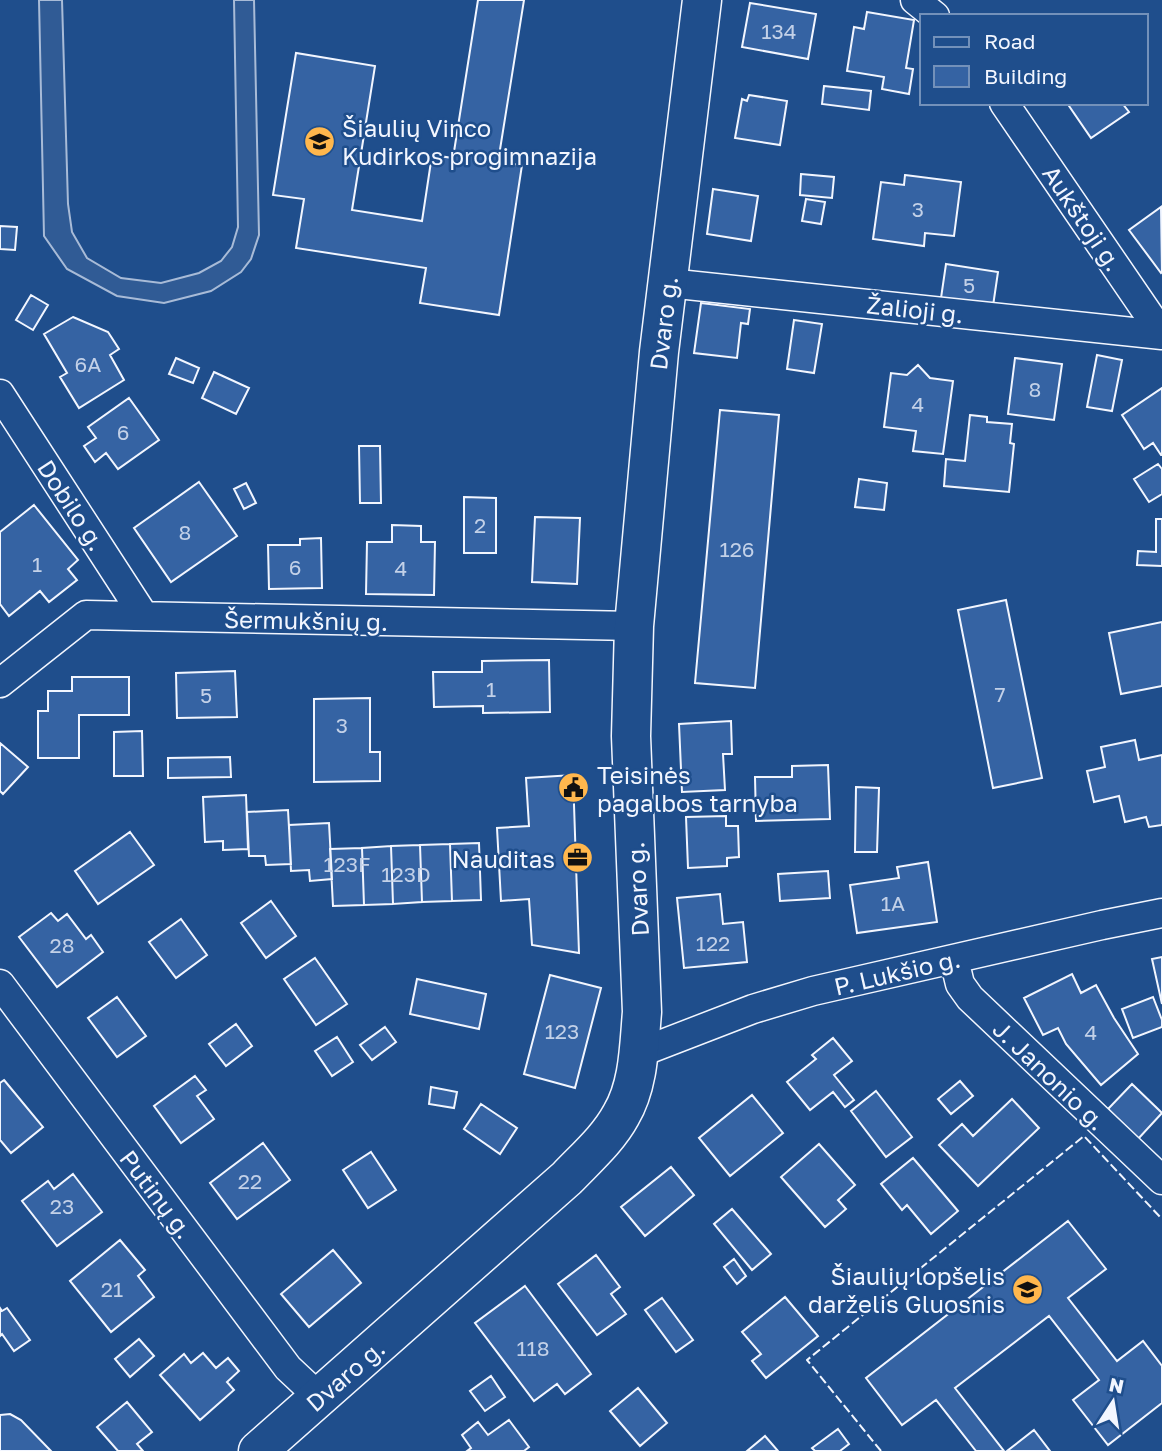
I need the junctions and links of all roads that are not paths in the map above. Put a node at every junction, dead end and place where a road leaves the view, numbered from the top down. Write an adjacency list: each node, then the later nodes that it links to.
1 (702, 0): 5 (main road, Dvaro g.)
2 (915, 0): 3 (street)
3 (932, 14)
4 (1005, 105): 6 (street, Aukštoji g.)
5 (668, 283): 6 (street, Žalioji g.); 9 (main road, Dvaro g.)
6 (1162, 334)
7 (0, 394): 8 (street, Dobilo g.)
8 (144, 616): 9 (street, Šermukšnių g.); 10 (street, Šermukšnių g.)
9 (634, 626): 14 (main road, Dvaro g.)
10 (0, 682)
11 (1162, 914): 12 (street, P. Lukšio g.)
12 (954, 958): 14 (street, P. Lukšio g.); 15 (street, J. Janonio g.)
13 (0, 984): 16 (street, Putinų g.)
14 (639, 1052): 16 (main road, Dvaro g.)
15 (1162, 1180)
16 (320, 1398): 17 (main road, Dvaro g.)
17 (258, 1451)

